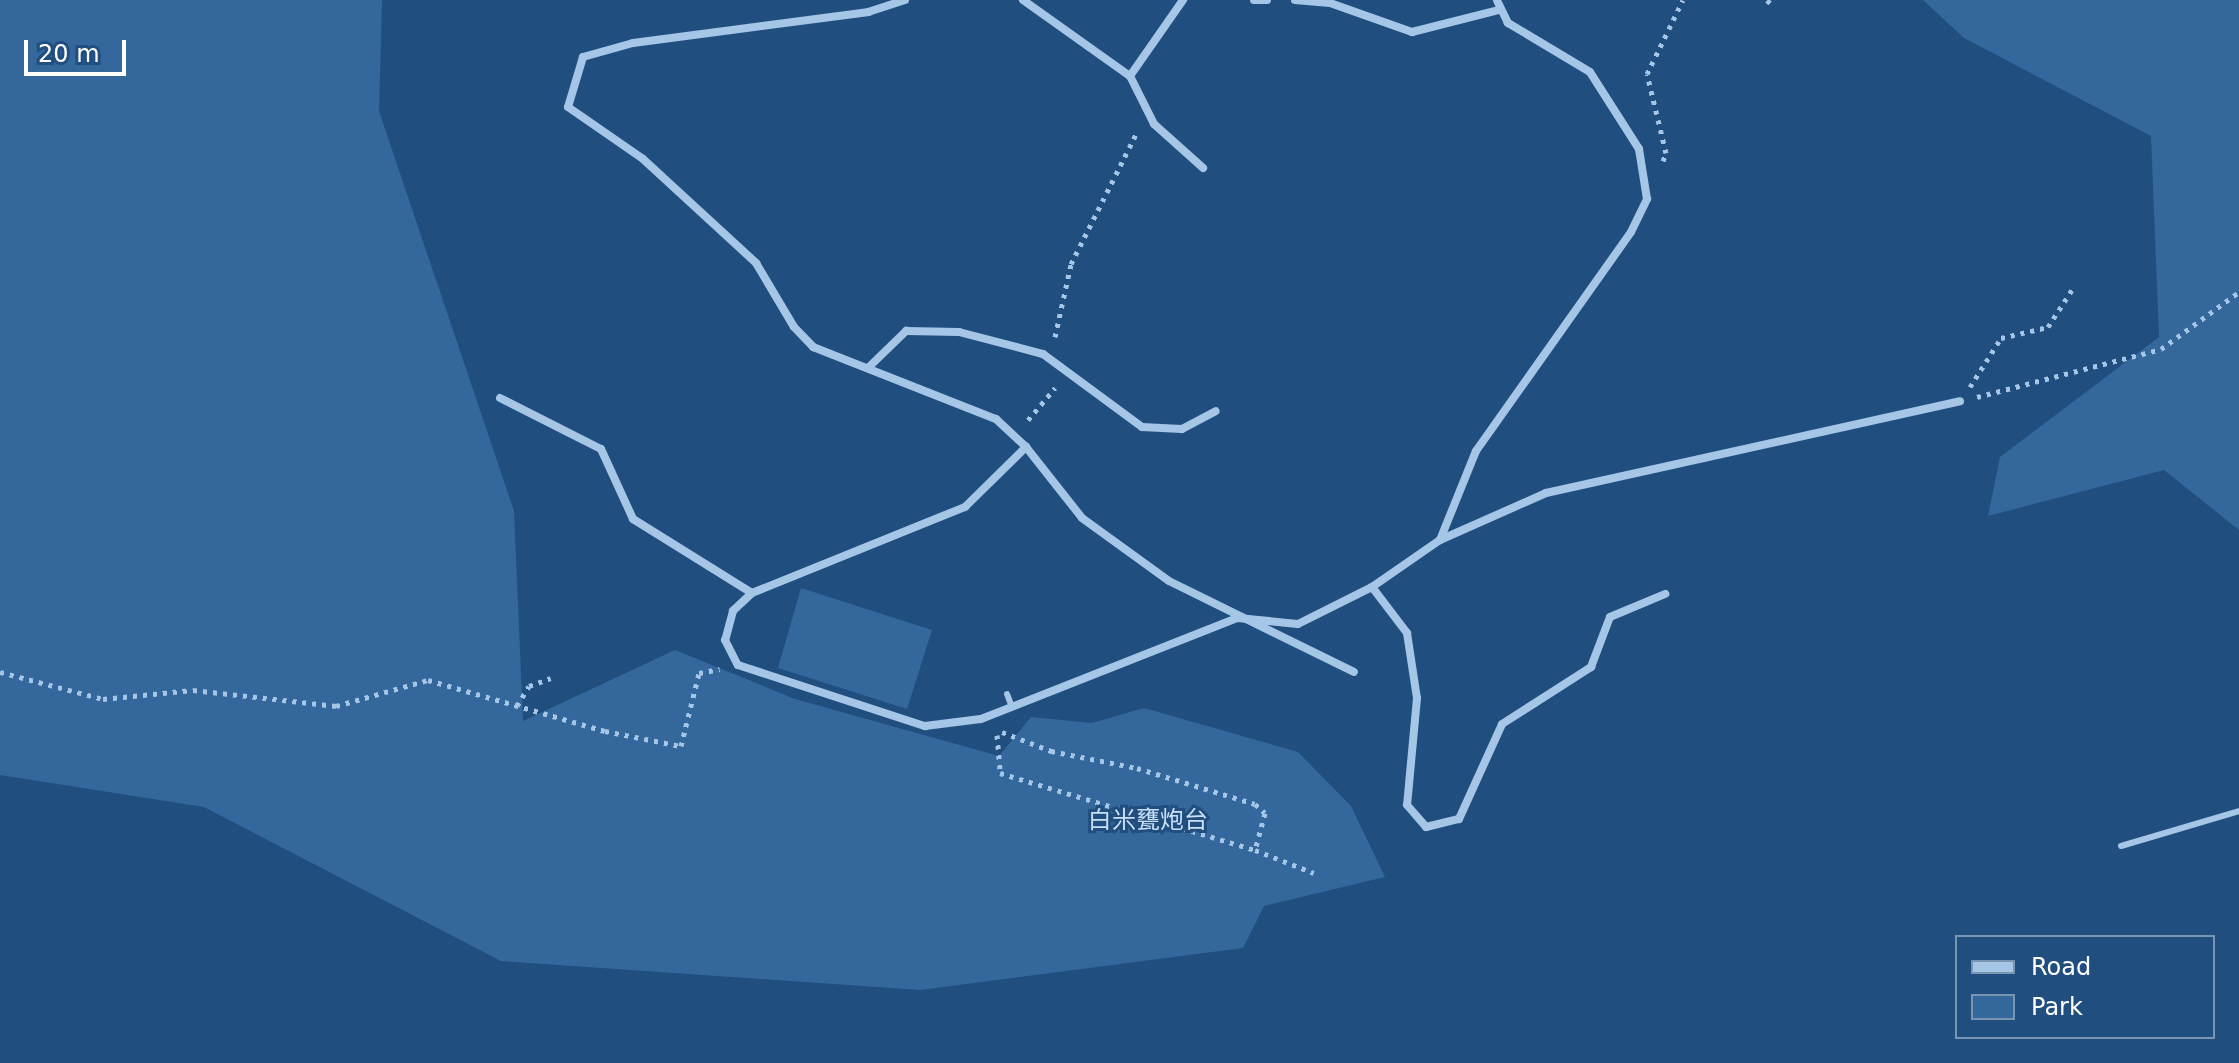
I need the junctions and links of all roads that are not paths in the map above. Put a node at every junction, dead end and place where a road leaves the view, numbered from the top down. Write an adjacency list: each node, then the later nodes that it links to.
1 (905, 0): 11 (street)
2 (1023, 0): 9 (street)
3 (1183, 0): 9 (street)
4 (1254, 0): 5 (street)
5 (1264, 0)
6 (1295, 0): 8 (street)
7 (1497, 0): 8 (street)
8 (1499, 10): 16 (street)
9 (1130, 76): 10 (street)
10 (1203, 168)
11 (869, 367): 14 (street); 15 (street)
12 (500, 398): 18 (street)
13 (1960, 401): 16 (street)
14 (1216, 411)
15 (1026, 447): 18 (street); 20 (street)
16 (1440, 540): 17 (street)
17 (1372, 587): 19 (street); 20 (street)
18 (752, 593): 23 (street)
19 (1665, 594)
20 (1238, 618): 21 (street); 23 (street)
21 (1354, 672)
22 (1007, 694): 23 (lane)
23 (1012, 707)
24 (2239, 811): 25 (lane)
25 (2121, 846)

